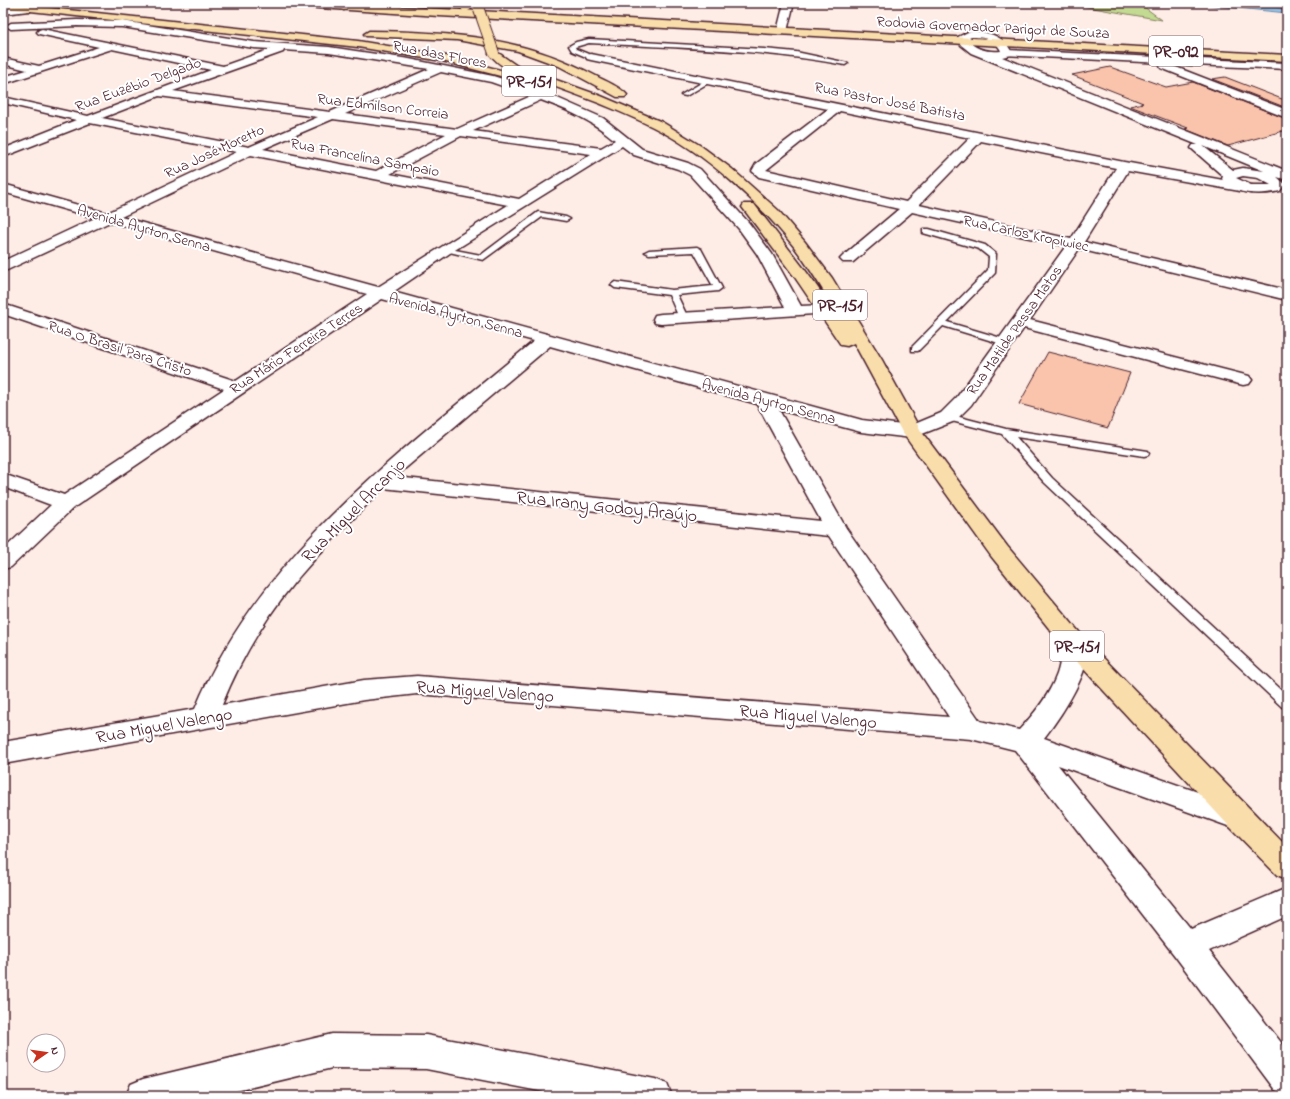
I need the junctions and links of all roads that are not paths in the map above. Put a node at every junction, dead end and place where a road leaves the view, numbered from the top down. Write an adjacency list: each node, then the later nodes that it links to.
1 (15, 3): 41 (main road, PR-151)
2 (290, 3): 8 (main road, Rodovia Governador Parigot de Souza / PR-092)
3 (331, 3): 8 (main road)
4 (788, 3): 12 (street)
5 (3, 5): 9 (main road, PR-151)
6 (465, 6): 37 (main road, PR-151)
7 (477, 6): 71 (main road, PR-151, bridge)
8 (344, 7): 12 (main road, Rodovia Governador Parigot de Souza / PR-092)
9 (34, 8): 10 (street); 37 (main road, PR-151)
10 (3, 11)
11 (7, 25): 18 (street); 19 (street, Rua das Flores)
12 (782, 32): 14 (main road, Rodovia Governador Parigot de Souza / PR-092)
13 (983, 34): 15 (street); 16 (street); 17 (main road)
14 (906, 37): 15 (main road, Rodovia Governador Parigot de Souza / PR-092); 20 (main road)
15 (965, 37): 16 (main road, Rodovia Governador Parigot de Souza / PR-092); 20 (street)
16 (1001, 42): 17 (main road, Rodovia Governador Parigot de Souza / PR-092); 21 (street)
17 (1064, 45): 21 (main road); 23 (main road, Rodovia Governador Parigot de Souza / PR-092)
18 (110, 46): 30 (street); 31 (street)
19 (286, 48): 29 (street, Rua das Flores); 31 (street, Rua Euzébio Delgado)
20 (980, 52): 21 (street); 33 (street)
21 (1007, 53): 24 (street); 33 (street)
22 (591, 57): 26 (lane); 35 (street, Rua Pastor José Batista)
23 (1287, 58)
24 (1148, 59): 27 (street); 46 (street)
25 (3, 61): 30 (street)
26 (846, 63)
27 (1265, 65): 28 (street); 32 (street)
28 (1287, 66)
29 (441, 68): 38 (street, Rua das Flores); 47 (street, Rua José Moretto)
30 (40, 69): 34 (street)
31 (223, 69): 36 (street, Rua Euzébio Delgado)
32 (1287, 74)
33 (1041, 76): 48 (street)
34 (3, 81)
35 (708, 81): 39 (lane); 43 (street, Rua Pastor José Batista)
36 (158, 92): 47 (street, Rua Edmilson Correia); 49 (street, Rua Euzébio Delgado)
37 (566, 93): 85 (main road, PR-151)
38 (542, 95): 51 (street); 53 (street, Rua das Flores)
39 (684, 95)
40 (3, 100): 42 (street, Rua Francelina Sampaio)
41 (633, 101)
42 (20, 104): 44 (street); 49 (street, Rua Francelina Sampaio)
43 (838, 107): 52 (street, Rua Pastor José Batista); 70 (street, Rua Carlos Kropiwiec)
44 (3, 110)
45 (653, 111): 50 (main road)
46 (1287, 114)
47 (329, 115): 51 (street, Rua Edmilson Correia); 54 (street, Rua José Moretto)
48 (1136, 116): 59 (street); 60 (street)
49 (87, 119): 54 (street, Rua Francelina Sampaio); 56 (street, Rua Euzébio Delgado)
50 (673, 122)
51 (460, 132): 55 (street, Rua Edmilson Correia); 61 (street)
52 (979, 136): 57 (street, Rua Pastor José Batista); 70 (street)
53 (623, 140): 55 (street, Rua Mário Ferreira Terres); 86 (street, Rua das Flores)
54 (249, 151): 61 (street, Rua Francelina Sampaio); 72 (street, Rua José Moretto)
55 (603, 152): 69 (street, Rua Mário Ferreira Terres)
56 (3, 153)
57 (1124, 166): 62 (street, Rua Pastor José Batista); 75 (street, Rua Matilde Pessa Matos)
58 (747, 173): 71 (main road, PR-151)
59 (1269, 174): 60 (street, Rua Pastor José Batista); 63 (street); 64 (street); 67 (street)
60 (1229, 175): 62 (street, Rua Pastor José Batista); 66 (street)
61 (376, 176): 69 (street, Rua Francelina Sampaio)
62 (1182, 176): 66 (street, Rua Pastor José Batista)
63 (1287, 176)
64 (1287, 183)
65 (3, 188): 72 (street, Avenida Ayrton Senna)
66 (1251, 189): 67 (street)
67 (1265, 190): 68 (street)
68 (1287, 196)
69 (520, 203): 76 (street, Rua Mário Ferreira Terres)
70 (908, 208): 75 (street, Rua Carlos Kropiwiec); 78 (street)
71 (773, 214): 97 (main road, PR-151)
72 (108, 219): 79 (street, Rua José Moretto); 81 (street, Avenida Ayrton Senna)
73 (566, 219): 76 (lane)
74 (926, 231): 90 (lane)
75 (1075, 244): 83 (street, Rua Carlos Kropiwiec); 89 (street, Rua Matilde Pessa Matos)
76 (445, 250): 81 (street, Rua Mário Ferreira Terres)
77 (649, 252): 82 (lane)
78 (848, 259)
79 (3, 267)
80 (615, 285): 82 (lane)
81 (379, 294): 91 (street, Avenida Ayrton Senna); 95 (street, Rua Mário Ferreira Terres)
82 (672, 294): 87 (lane)
83 (1287, 295)
84 (3, 309): 95 (street, Rua O Brasil Para Cristo)
85 (824, 310): 86 (street); 97 (main road, PR-151)
86 (795, 311): 87 (street)
87 (683, 318): 88 (street)
88 (661, 319)
89 (1020, 322): 92 (street, Rua Matilde Pessa Matos); 94 (street)
90 (941, 323): 92 (lane); 93 (lane)
91 (546, 340): 96 (street, Avenida Ayrton Senna); 103 (street, Rua Miguel Arcanjo)
92 (1006, 342): 98 (street, Rua Matilde Pessa Matos)
93 (915, 349)
94 (1243, 380)
95 (237, 387): 104 (street, Rua Mário Ferreira Terres)
96 (764, 400): 99 (street, Avenida Ayrton Senna); 105 (street)
97 (895, 404): 99 (main road, PR-151)
98 (948, 416): 99 (street, Rua Matilde Pessa Matos); 100 (lane)
99 (912, 432): 107 (main road, PR-151)
100 (1006, 432): 101 (lane); 108 (lane)
101 (1144, 453)
102 (3, 480): 104 (street)
103 (378, 481): 105 (street, Rua Irany Godoy Araújo); 109 (street, Rua Miguel Arcanjo)
104 (66, 503): 106 (street, Rua Mário Ferreira Terres)
105 (836, 530): 110 (street)
106 (3, 562)
107 (1076, 645): 111 (street); 113 (main road, PR-151)
108 (1287, 703)
109 (204, 718): 110 (street, Rua Miguel Valengo); 112 (street, Rua Miguel Valengo)
110 (971, 729): 111 (street, Rua Miguel Valengo)
111 (1024, 742): 113 (street, Rua Miguel Valengo); 116 (street)
112 (3, 753)
113 (1239, 818): 114 (main road, PR-151)
114 (1287, 866)
115 (1287, 902): 116 (street)
116 (1186, 946): 117 (street)
117 (1287, 1078)
118 (216, 1088): 119 (street); 120 (street)
119 (143, 1096)
120 (655, 1096)

